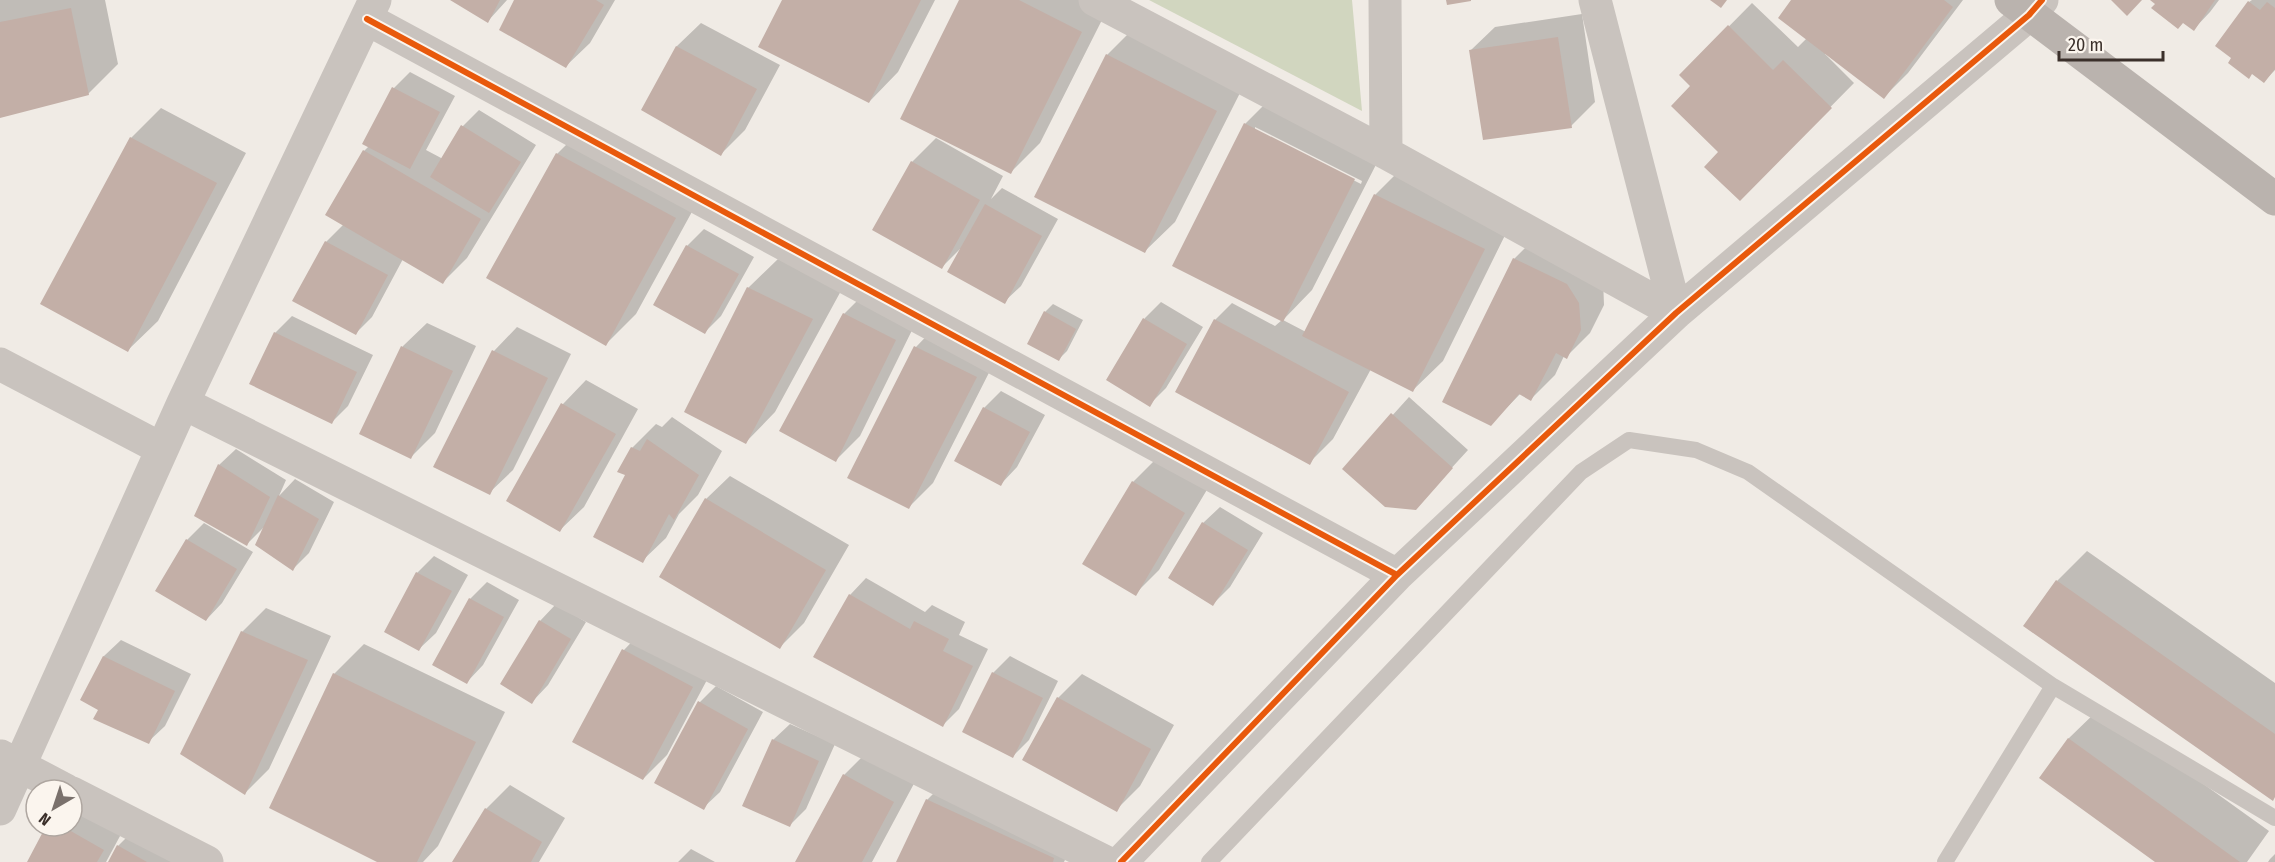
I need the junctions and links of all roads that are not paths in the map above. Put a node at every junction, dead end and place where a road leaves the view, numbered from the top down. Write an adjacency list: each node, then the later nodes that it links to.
1 (1095, 0): 6 (street)
2 (1385, 0): 6 (street)
3 (1595, 0): 8 (street)
4 (2028, 5): 7 (main road); 8 (street)
5 (371, 10): 10 (street); 12 (street)
6 (1386, 153): 8 (street)
7 (2275, 199)
8 (1676, 313): 12 (street)
9 (0, 364): 11 (street)
10 (183, 402): 11 (street); 20 (street)
11 (162, 450): 14 (street)
12 (1397, 575): 21 (street)
13 (2053, 686): 18 (lane); 22 (lane); 23 (lane)
14 (9, 761): 15 (street); 17 (street)
15 (42, 778)
16 (84, 799): 19 (street)
17 (0, 808)
18 (2275, 818)
19 (207, 862)
20 (1106, 862)
21 (1121, 862)
22 (1209, 862)
23 (1945, 862)

